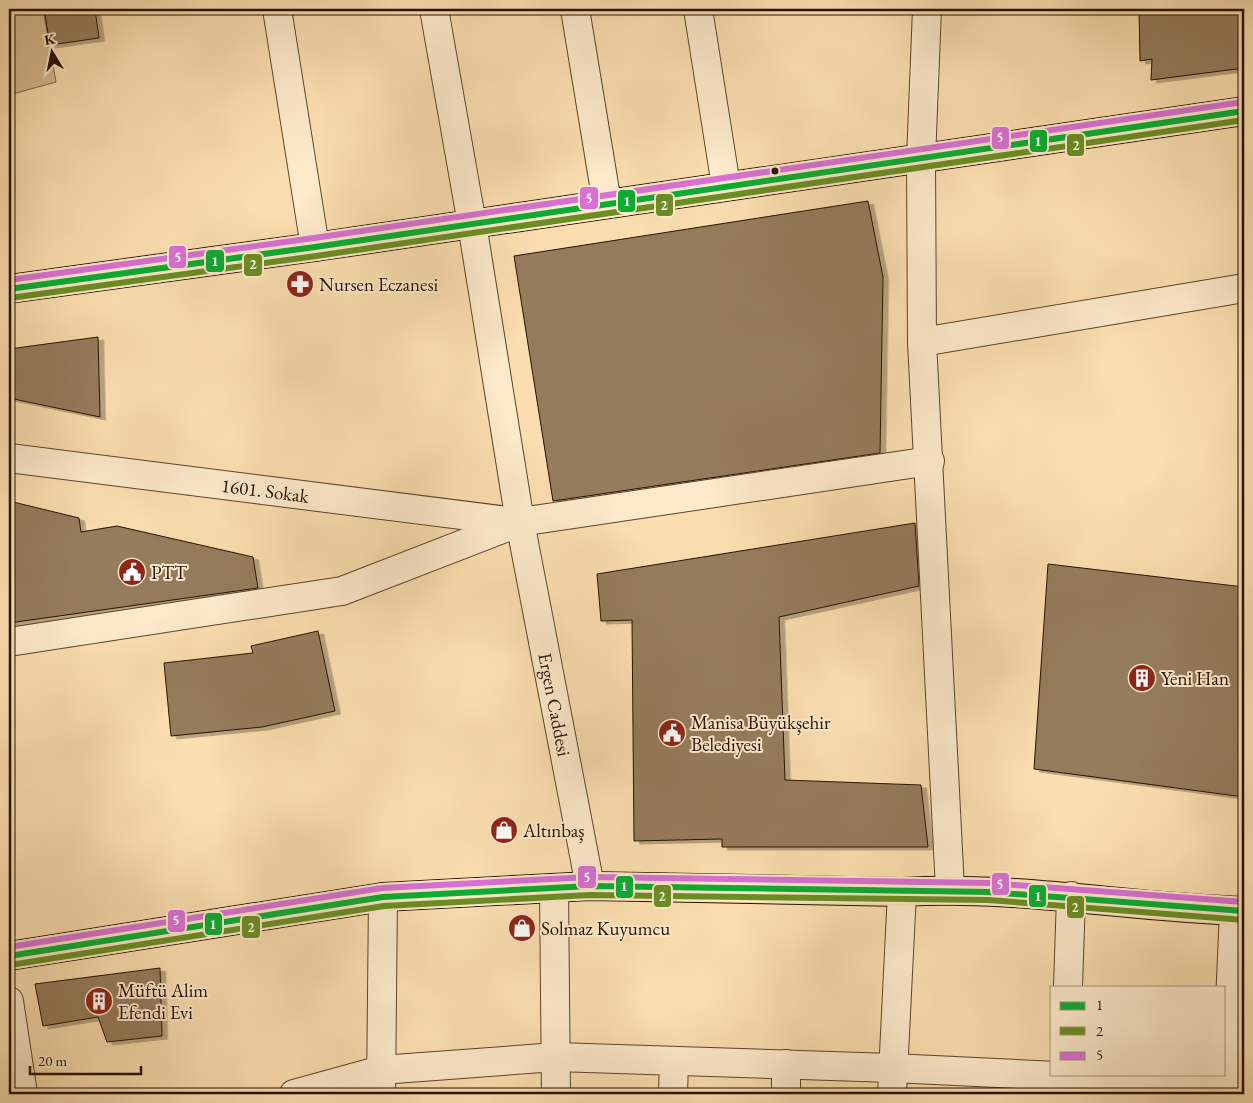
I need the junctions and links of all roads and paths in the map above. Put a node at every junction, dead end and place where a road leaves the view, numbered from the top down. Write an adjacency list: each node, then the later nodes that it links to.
1 (277, 9): 11 (street)
2 (434, 9): 10 (street, Ergen Caddesi)
3 (575, 9): 9 (street)
4 (698, 9): 8 (street)
5 (926, 9): 7 (street)
6 (1244, 111): 7 (main road)
7 (921, 159): 8 (main road); 14 (street)
8 (726, 186): 9 (main road)
9 (607, 204): 10 (main road)
10 (472, 224): 11 (main road); 17 (street, Ergen Caddesi)
11 (315, 247): 13 (main road)
12 (1244, 288): 14 (street)
13 (9, 289)
14 (922, 342): 16 (street)
15 (9, 458): 17 (street, 1601. Sokak)
16 (930, 461): 17 (street); 21 (street)
17 (520, 522): 18 (street); 19 (street, Ergen Caddesi)
18 (9, 642)
19 (590, 886): 20 (main road); 22 (main road)
20 (554, 889): 24 (main road); 29 (street)
21 (950, 889): 22 (main road); 23 (main road)
22 (902, 892): 32 (street)
23 (1071, 896): 25 (main road); 27 (street)
24 (383, 897): 26 (main road); 34 (street)
25 (1239, 911): 35 (street)
26 (9, 956)
27 (1068, 986)
28 (9, 1001): 36 (street)
29 (556, 1057): 30 (street); 34 (street); 38 (street)
30 (674, 1061): 31 (street); 39 (street)
31 (786, 1064): 32 (street); 40 (street)
32 (892, 1081): 33 (street)
33 (1065, 1081): 35 (street)
34 (381, 1082): 37 (street)
35 (1232, 1088)
36 (23, 1094)
37 (294, 1094)
38 (556, 1094)
39 (673, 1094)
40 (786, 1094)

